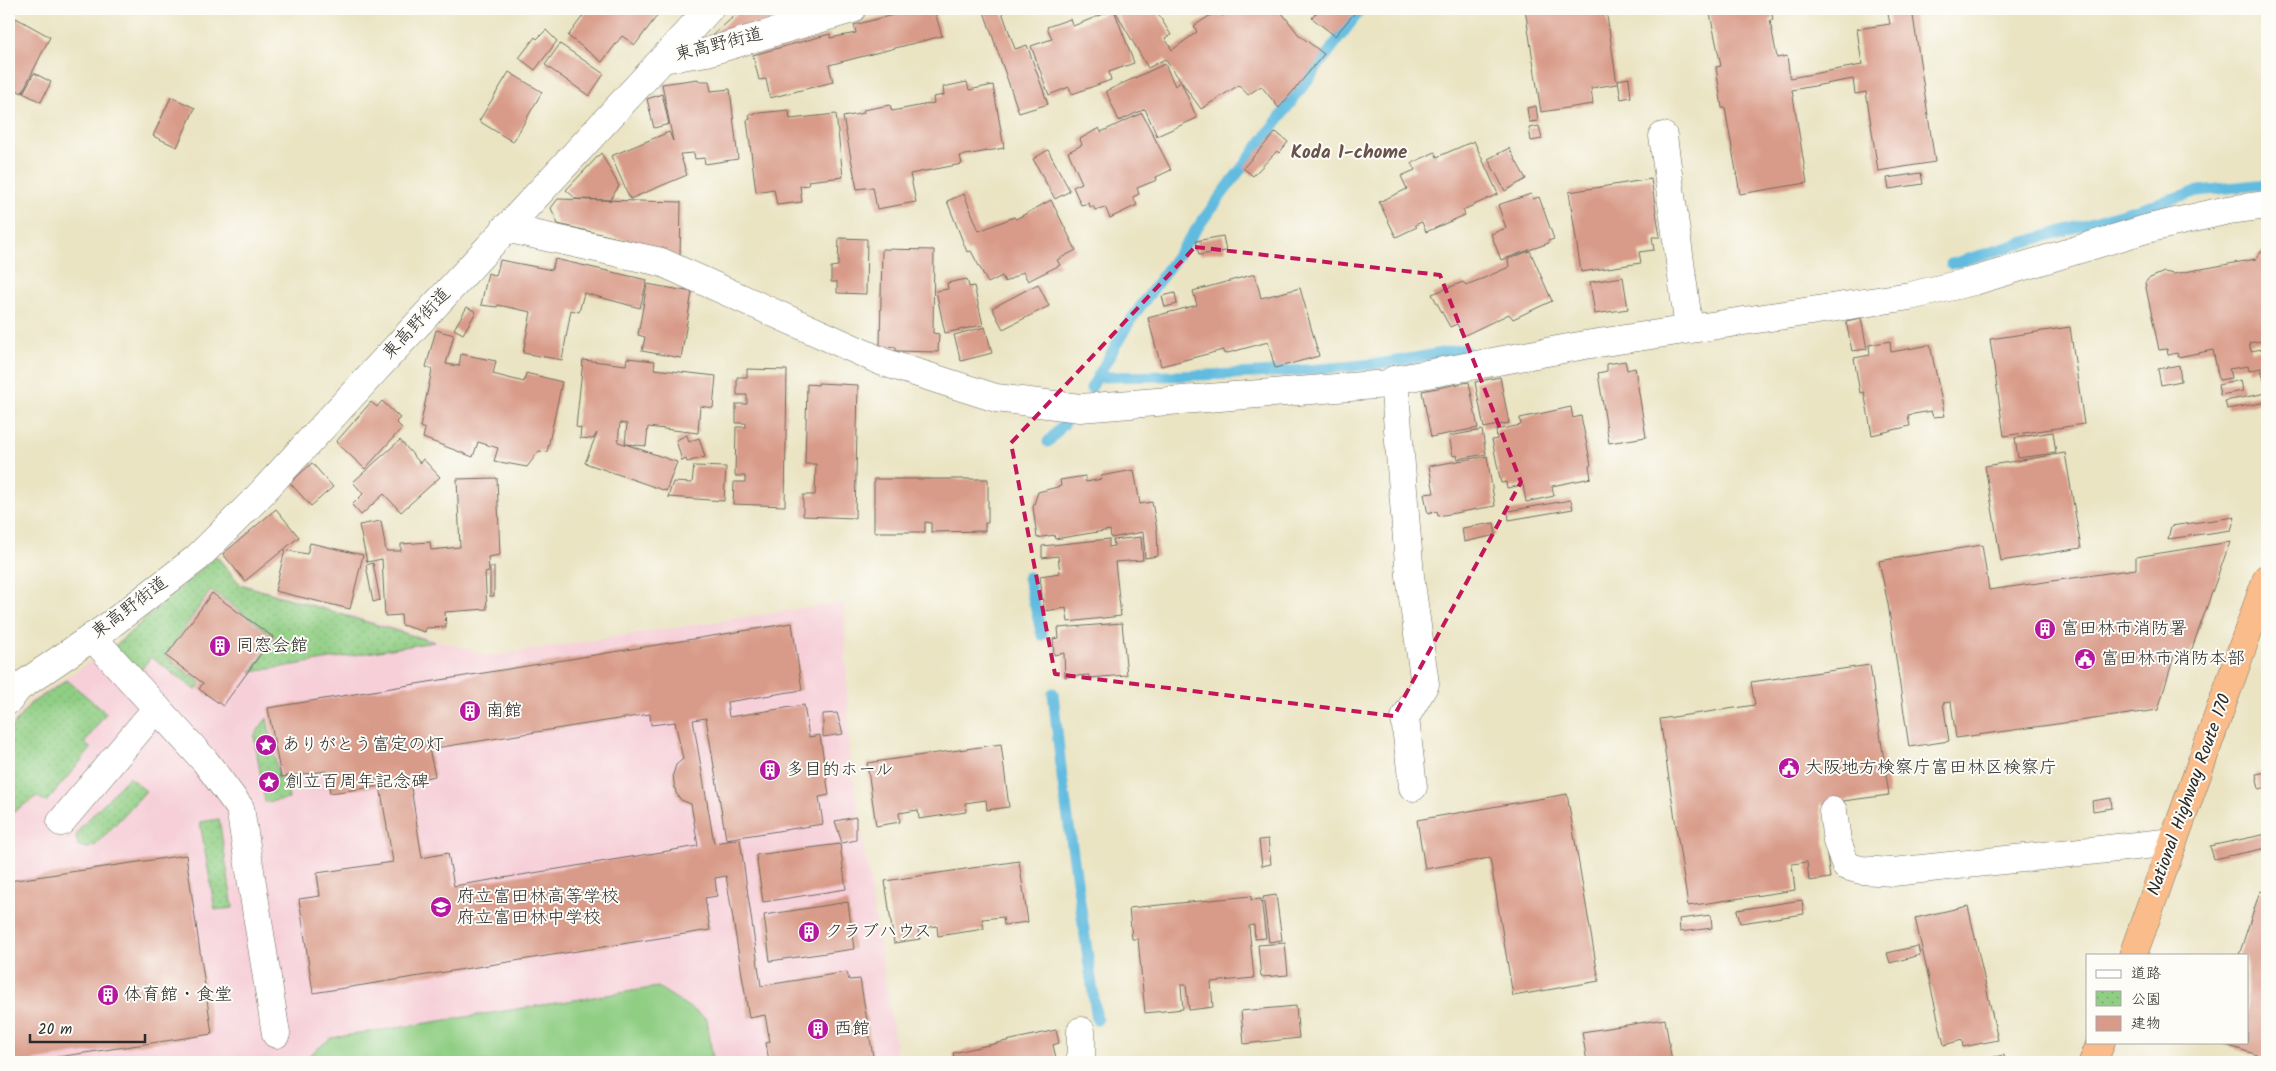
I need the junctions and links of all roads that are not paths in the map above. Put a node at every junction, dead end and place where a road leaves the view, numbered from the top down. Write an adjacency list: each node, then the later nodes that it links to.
1 (709, 9): 3 (street)
2 (852, 9): 3 (street, 東高野街道)
3 (663, 59): 6 (street, 東高野街道)
4 (1663, 136): 7 (street)
5 (2267, 205): 7 (street)
6 (505, 228): 8 (street); 10 (street, 東高野街道)
7 (1689, 329): 8 (street)
8 (1394, 380): 13 (street)
9 (2267, 578): 16 (highway, National Highway Route 170)
10 (92, 637): 11 (street, 東高野街道); 12 (street)
11 (9, 700)
12 (157, 708): 15 (street); 19 (street)
13 (1413, 787)
14 (1833, 811): 16 (street)
15 (62, 822)
16 (2173, 842): 17 (highway, National Highway Route 170)
17 (2133, 954)
18 (1081, 1031): 21 (street)
19 (276, 1034)
20 (2100, 1044): 22 (highway)
21 (1081, 1062)
22 (2093, 1062)

